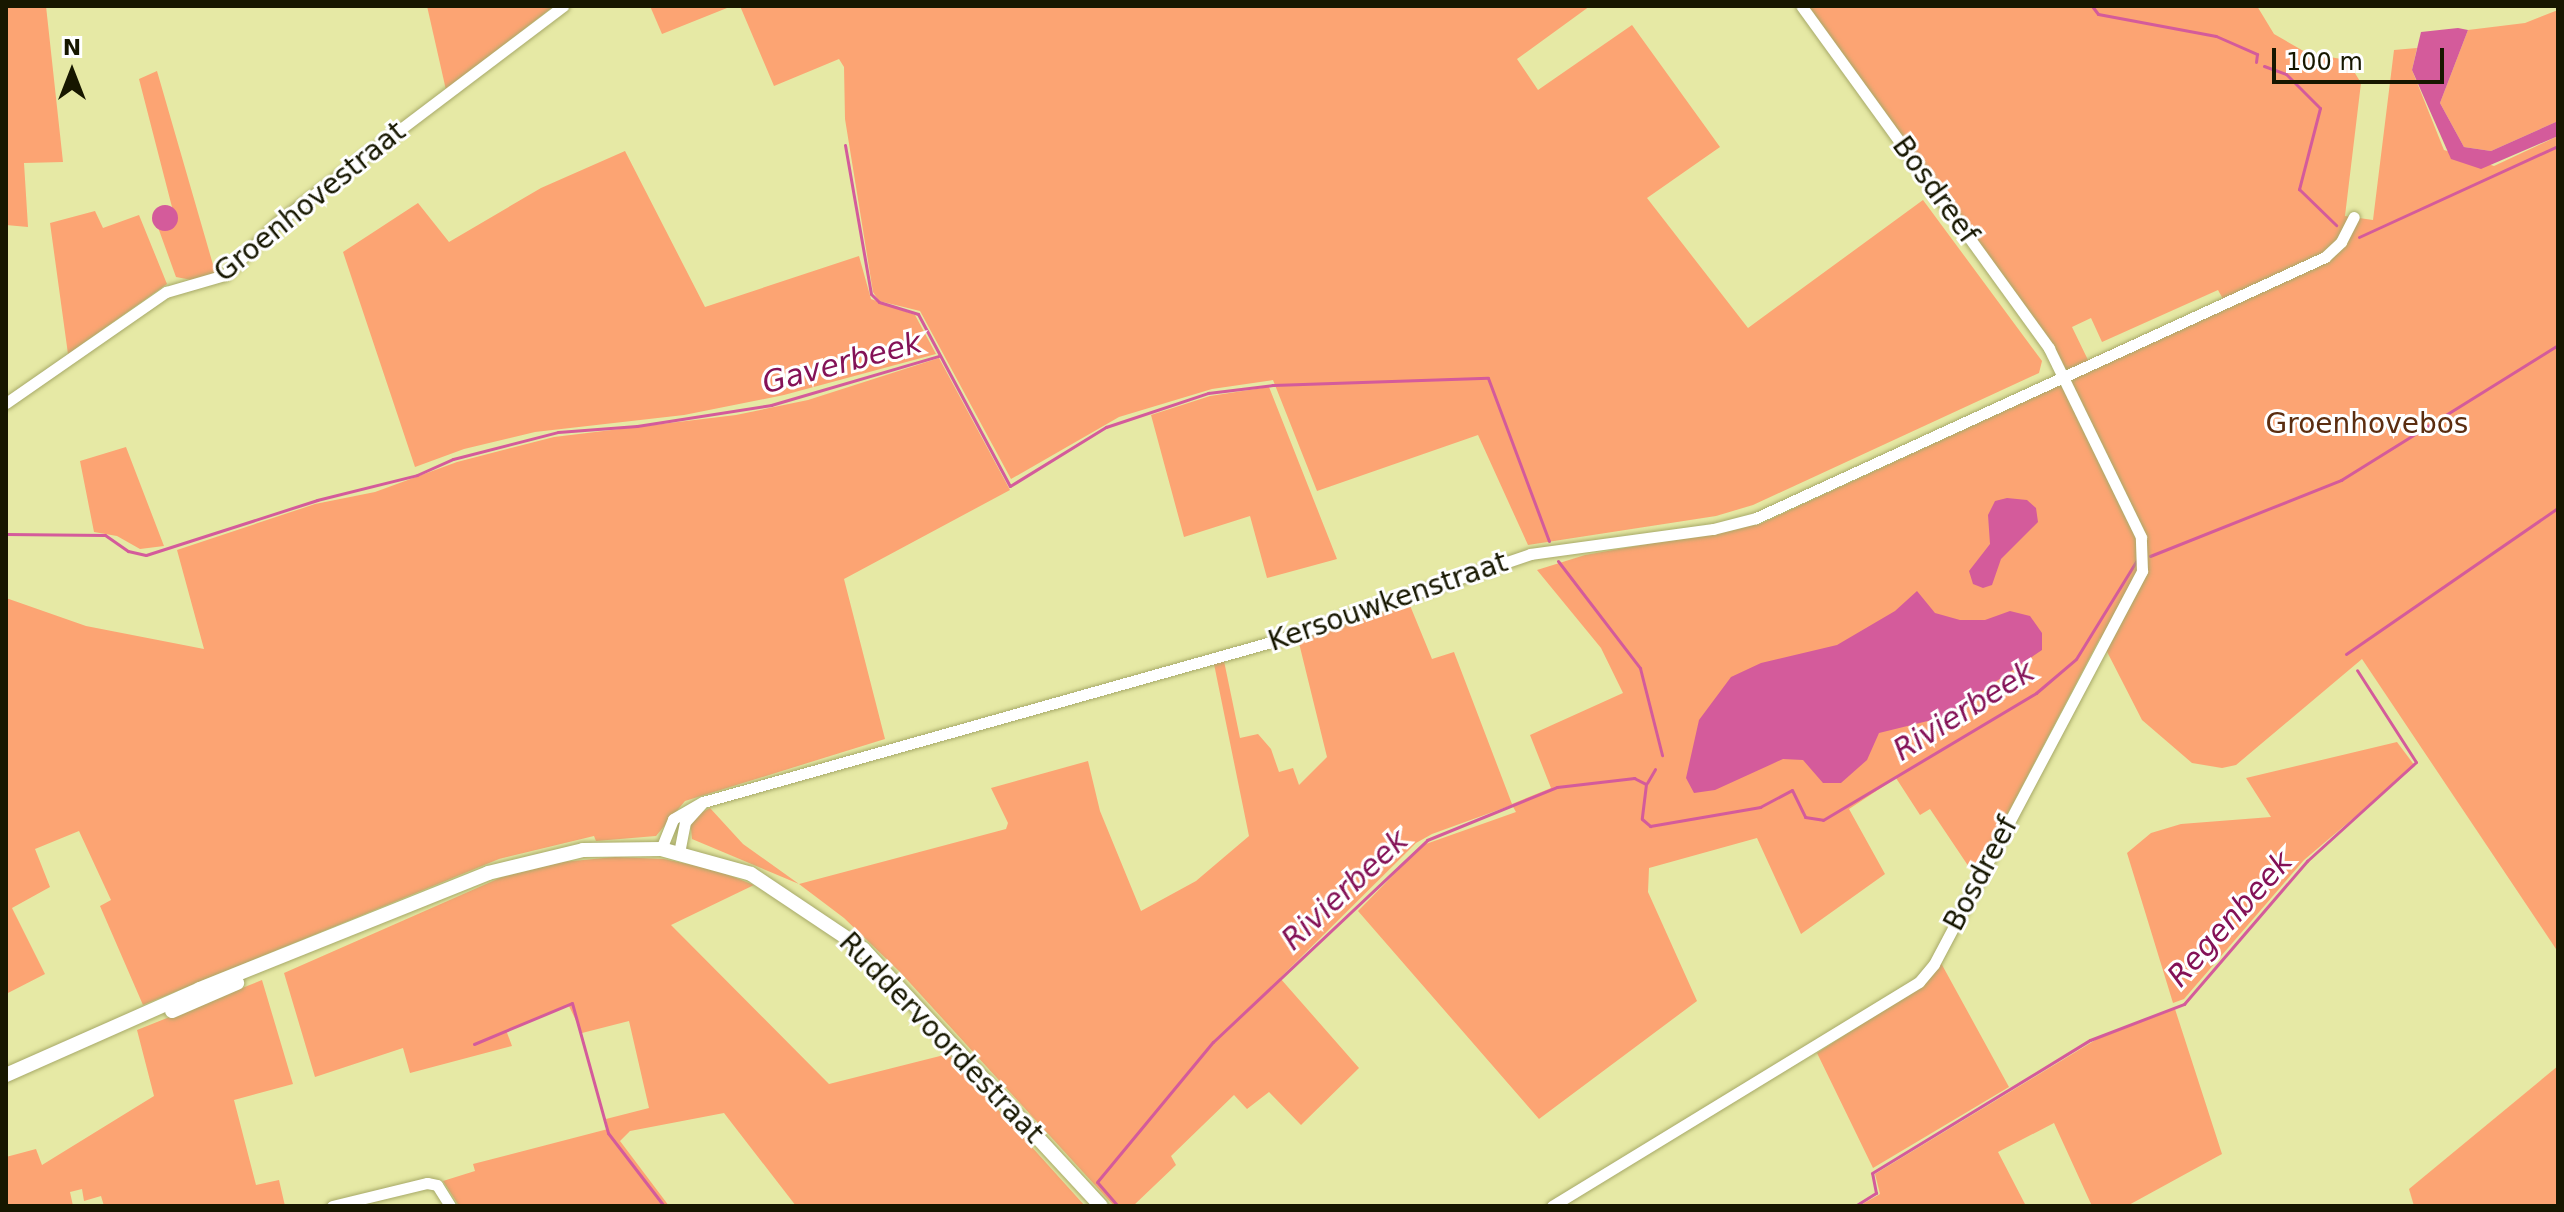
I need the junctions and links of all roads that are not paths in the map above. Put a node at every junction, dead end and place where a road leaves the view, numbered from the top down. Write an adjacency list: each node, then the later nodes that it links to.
1 (563, 6): 5 (street, Groenhovestraat)
2 (1801, 6): 4 (street, Bosdreef)
3 (2354, 217): 4 (street)
4 (2061, 379): 6 (street, Kersouwkenstraat); 13 (street, Bosdreef)
5 (6, 403)
6 (703, 802): 7 (street, Kersouwkenstraat); 8 (street)
7 (661, 849): 8 (street, Ruddervoordestraat); 9 (street, Ruddervoordestraat)
8 (679, 852): 12 (street, Ruddervoordestraat)
9 (6, 1075)
10 (332, 1206): 11 (street)
11 (450, 1206)
12 (1101, 1206)
13 (1552, 1206)

